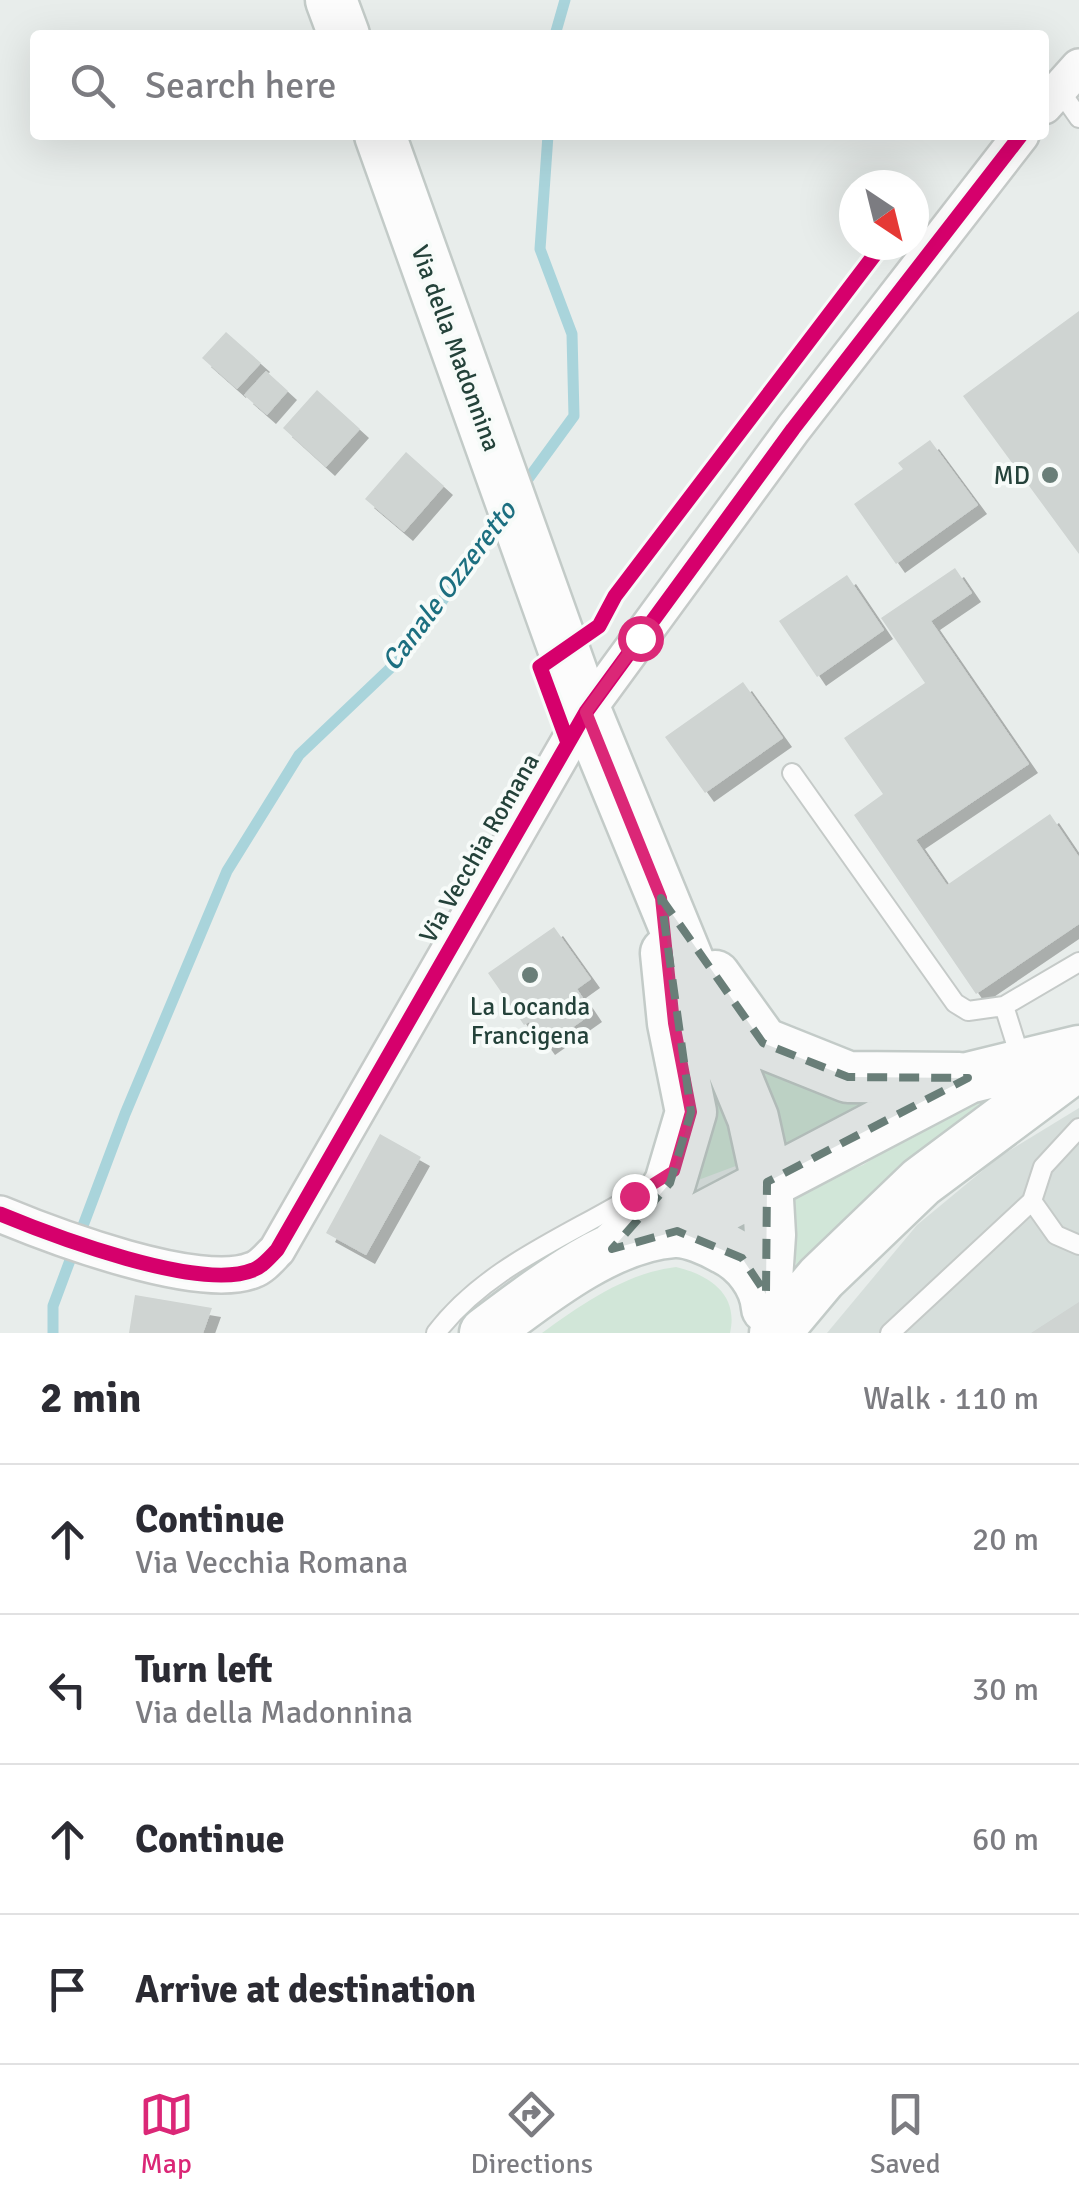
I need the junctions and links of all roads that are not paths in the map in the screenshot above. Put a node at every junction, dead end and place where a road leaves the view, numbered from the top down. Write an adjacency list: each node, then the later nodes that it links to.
1 (331, 0): 2 (main road)
2 (342, 30)
3 (1060, 87): 4 (lane)
4 (1079, 118)
5 (382, 140): 7 (main road, Via della Madonnina)
6 (1017, 140): 7 (street, Via Vecchia Romana)
7 (586, 712): 9 (main road, Via della Madonnina); 20 (street, Via Vecchia Romana)
8 (792, 773): 11 (lane)
9 (661, 898): 15 (main road); 17 (main road); 18 (main road)
10 (1079, 962): 11 (lane)
11 (1004, 1006): 14 (lane)
12 (1079, 1051): 14 (main road)
13 (1079, 1064): 24 (main road)
14 (1023, 1065): 15 (main road)
15 (968, 1078): 18 (main road)
16 (1079, 1128): 19 (lane)
17 (674, 1171): 23 (main road); 25 (lane)
18 (768, 1182): 21 (main road); 24 (main road)
19 (1032, 1201): 22 (lane); 27 (lane)
20 (0, 1214)
21 (678, 1232): 23 (main road); 24 (main road)
22 (1079, 1245)
23 (612, 1249): 26 (main road)
24 (769, 1320)
25 (436, 1333)
26 (485, 1333)
27 (890, 1333)

